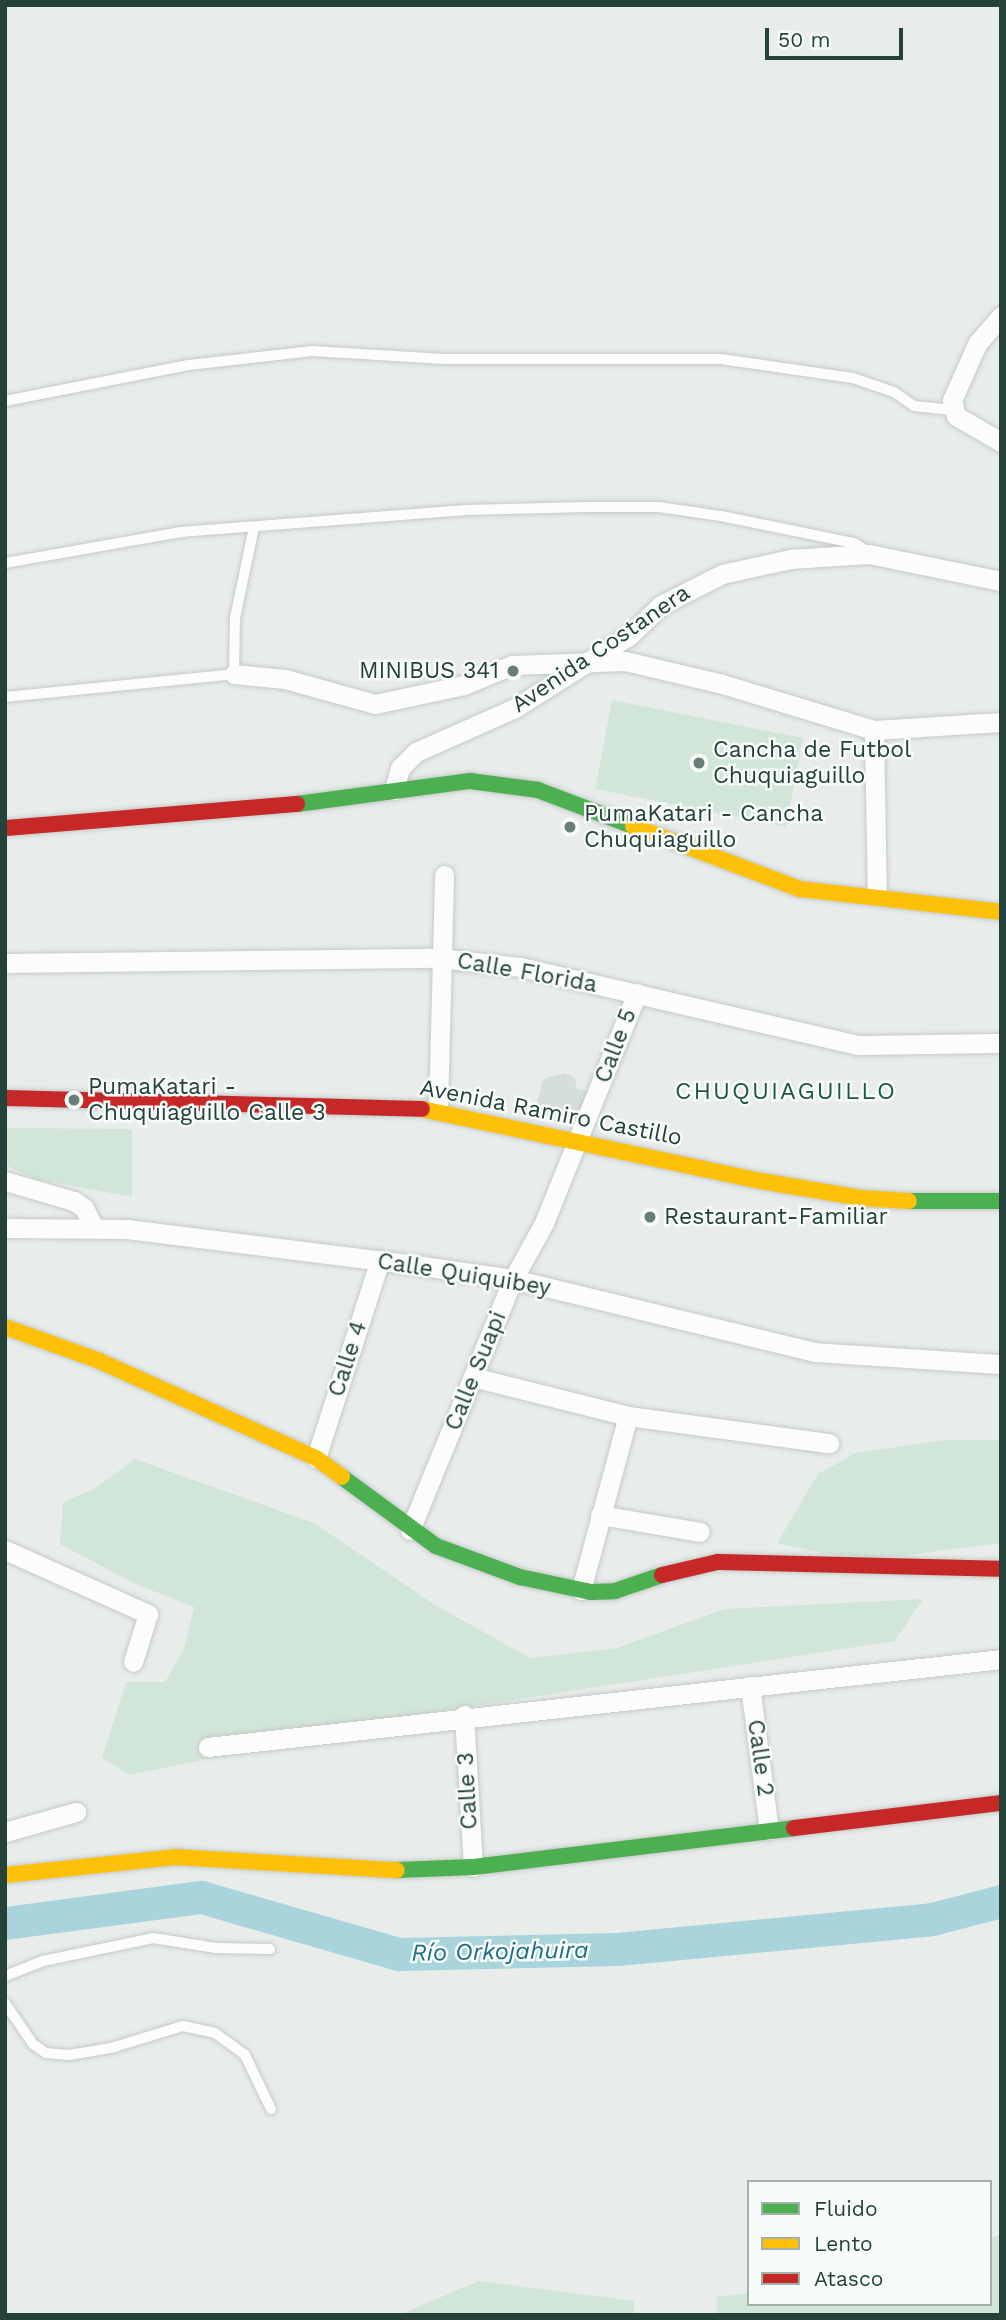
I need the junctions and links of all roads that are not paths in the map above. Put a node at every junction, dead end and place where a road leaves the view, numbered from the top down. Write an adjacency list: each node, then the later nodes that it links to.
1 (1001, 316): 3 (street)
2 (5, 401): 3 (lane)
3 (953, 410): 4 (street)
4 (1001, 442)
5 (254, 527): 6 (lane); 7 (lane); 10 (lane)
6 (869, 554): 8 (street, Avenida Costanera); 9 (street, Avenida Costanera)
7 (5, 563)
8 (1001, 581)
9 (582, 666): 10 (street); 13 (street); 14 (street, Avenida Costanera)
10 (234, 674): 11 (lane)
11 (5, 697)
12 (1001, 722): 13 (street)
13 (874, 730): 17 (street)
14 (394, 790): 15 (main road); 17 (main road)
15 (5, 828)
16 (444, 875): 19 (street)
17 (877, 896): 18 (main road)
18 (1001, 912)
19 (439, 958): 20 (street, Calle Florida); 21 (street, Calle Florida); 24 (street)
20 (5, 963)
21 (637, 993): 22 (street, Calle Florida); 25 (street, Calle 5)
22 (1001, 1043)
23 (5, 1098): 24 (main road, Avenida Ramiro Castillo)
24 (438, 1109): 25 (main road, Avenida Ramiro Castillo)
25 (579, 1137): 27 (main road, Avenida Ramiro Castillo); 31 (street, Calle Suapi)
26 (5, 1181): 29 (street)
27 (1001, 1201)
28 (5, 1228): 29 (street, Calle Quiquibey)
29 (94, 1228): 30 (street, Calle Quiquibey)
30 (380, 1260): 31 (street, Calle Quiquibey); 37 (street, Calle 4)
31 (513, 1279): 33 (street, Calle Quiquibey); 34 (street, Calle Suapi)
32 (5, 1327): 37 (main road)
33 (1001, 1364)
34 (474, 1377): 35 (street); 39 (street, Calle Suapi)
35 (628, 1416): 36 (street); 38 (street)
36 (829, 1443)
37 (316, 1458): 39 (main road)
38 (600, 1515): 40 (street); 43 (street)
39 (410, 1530): 43 (main road)
40 (700, 1532)
41 (5, 1550): 45 (street)
42 (1001, 1569): 43 (main road)
43 (581, 1590)
44 (1001, 1659): 46 (street)
45 (133, 1662)
46 (750, 1686): 47 (street); 51 (street, Calle 2)
47 (464, 1715): 48 (street); 53 (street, Calle 3)
48 (208, 1746)
49 (1001, 1803): 51 (main road)
50 (76, 1812): 52 (street)
51 (769, 1830): 53 (main road)
52 (5, 1832)
53 (473, 1867): 54 (main road)
54 (5, 1875)
55 (270, 1950): 56 (lane)
56 (5, 1976)
57 (5, 2003): 58 (lane)
58 (271, 2109)

